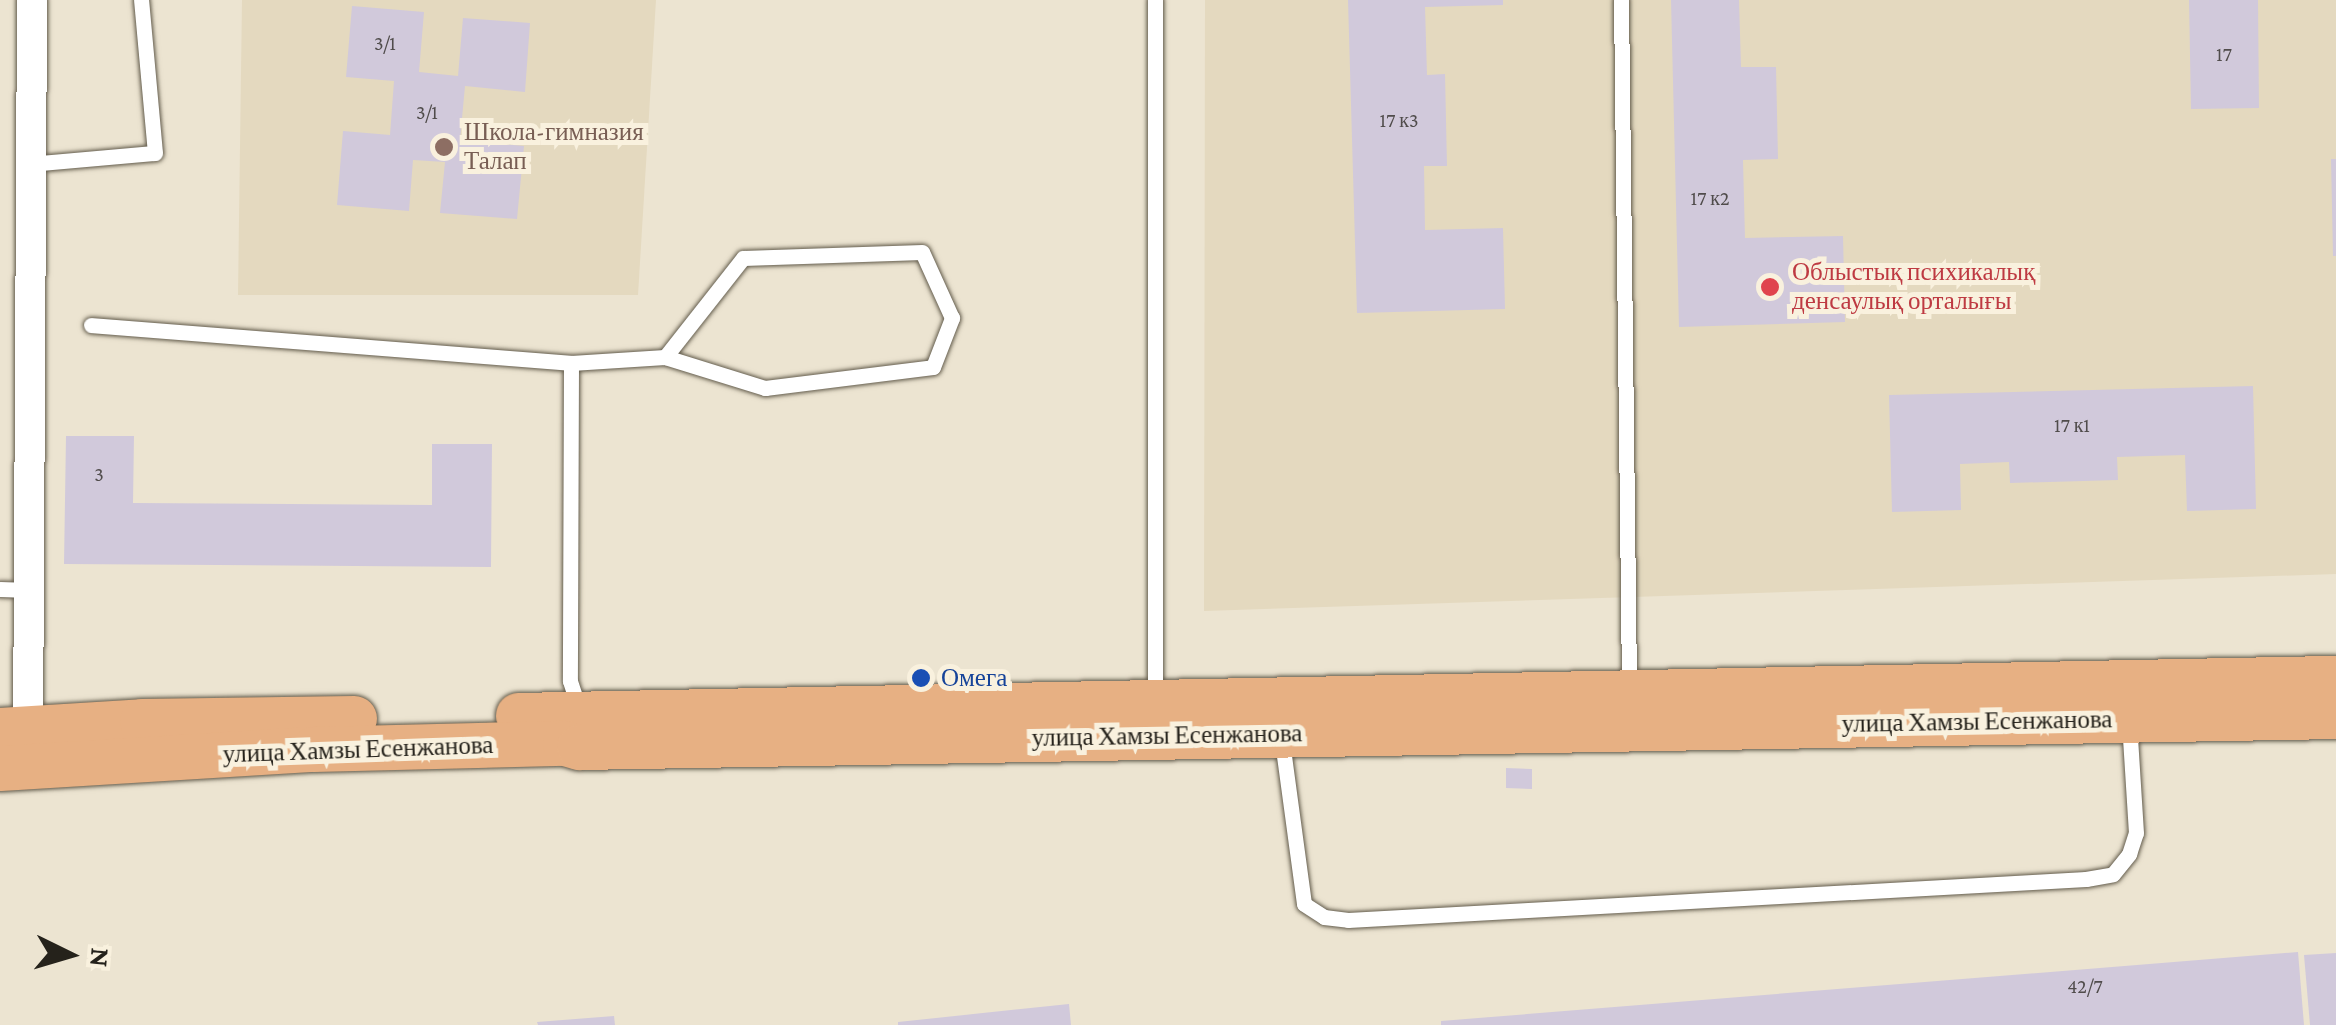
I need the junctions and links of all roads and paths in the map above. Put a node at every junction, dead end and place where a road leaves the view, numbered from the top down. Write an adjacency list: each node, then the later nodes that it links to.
1 (32, 0): 5 (street)
2 (140, 0): 5 (lane)
3 (1155, 0): 13 (lane)
4 (1622, 0): 11 (lane)
5 (28, 164): 9 (street)
6 (91, 325): 8 (lane)
7 (665, 357): 7 (lane); 8 (lane)
8 (572, 362): 15 (lane)
9 (14, 589): 17 (street)
10 (2336, 678): 11 (main road, улица Хамзы Есенжанова)
11 (1629, 691): 13 (main road, улица Хамзы Есенжанова)
12 (2336, 716): 14 (main road, улица Хамзы Есенжанова)
13 (1155, 719): 15 (main road, улица Хамзы Есенжанова); 16 (main road, улица Хамзы Есенжанова)
14 (2128, 719): 16 (main road, улица Хамзы Есенжанова); 16 (lane)
15 (580, 731): 17 (main road, улица Хамзы Есенжанова)
16 (1281, 734)
17 (14, 748)

